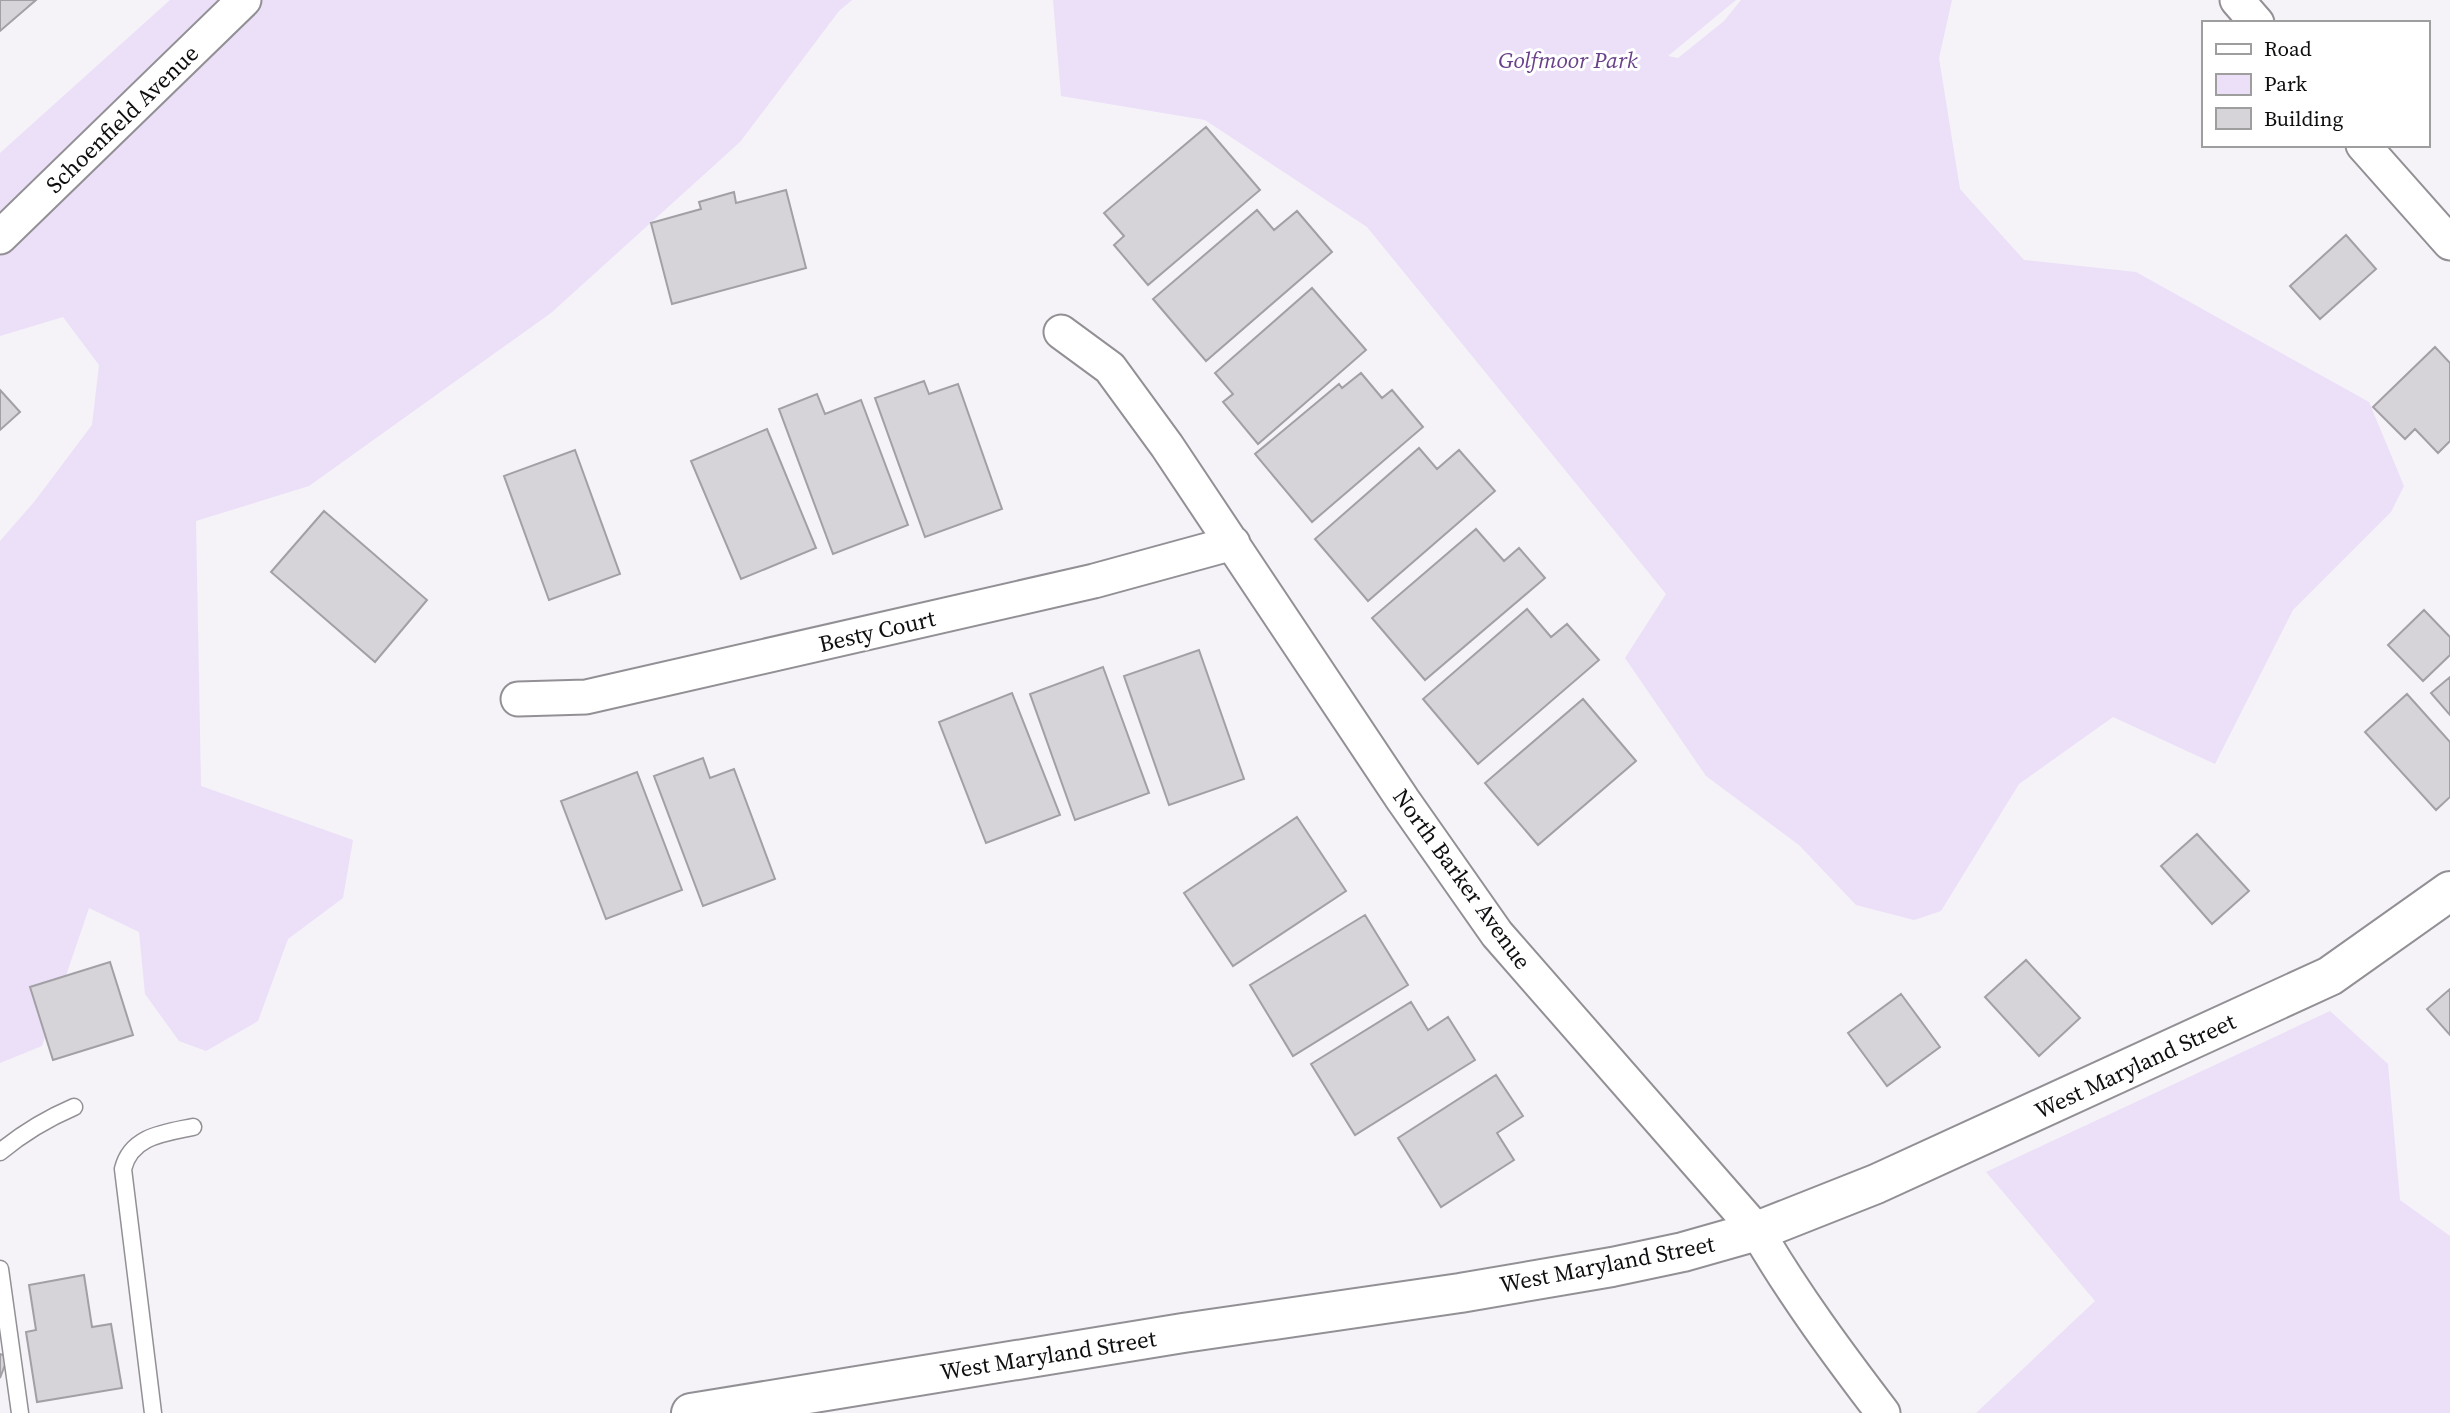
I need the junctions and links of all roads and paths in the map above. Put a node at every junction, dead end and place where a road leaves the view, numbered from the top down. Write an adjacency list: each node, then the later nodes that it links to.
1 (244, 0): 5 (street, Schoenfield Avenue)
2 (2237, 0): 3 (street)
3 (2255, 21)
4 (2364, 147): 6 (street)
5 (0, 237)
6 (2450, 243)
7 (1061, 332): 8 (street, North Barker Avenue)
8 (1233, 542): 9 (street, Besty Court); 14 (street, North Barker Avenue)
9 (518, 699)
10 (2450, 891): 14 (street, West Maryland Street)
11 (74, 1107): 13 (lane)
12 (192, 1126): 17 (lane)
13 (0, 1152)
14 (1757, 1231): 18 (street, West Maryland Street); 19 (street, North Barker Avenue)
15 (0, 1269): 16 (lane)
16 (20, 1413)
17 (153, 1413)
18 (691, 1413)
19 (1883, 1413)

